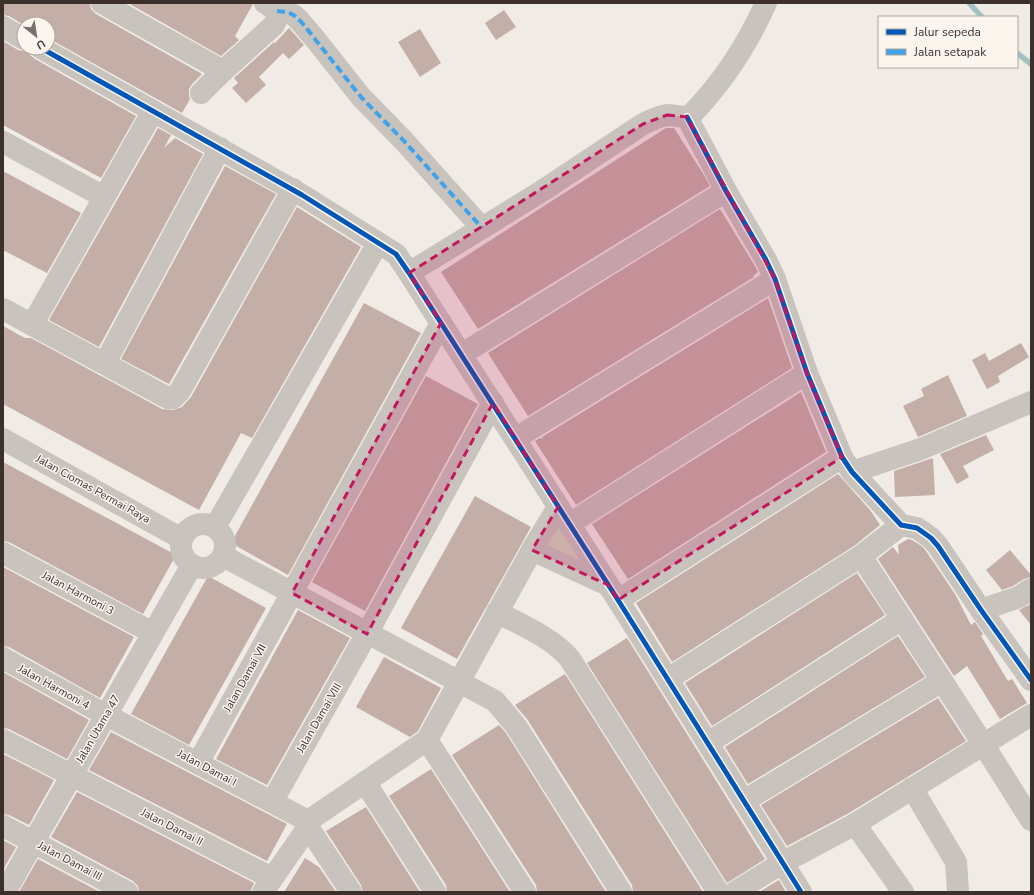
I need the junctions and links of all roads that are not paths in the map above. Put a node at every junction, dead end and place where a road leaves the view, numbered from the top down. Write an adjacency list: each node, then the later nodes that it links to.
1 (102, 3): 7 (street)
2 (766, 3): 10 (street)
3 (271, 7): 7 (street); 16 (street)
4 (3, 27): 5 (street)
5 (16, 34)
6 (55, 56): 9 (street)
7 (223, 71): 8 (street)
8 (202, 93)
9 (153, 111): 12 (street); 15 (street)
10 (687, 117): 14 (street); 16 (street)
11 (3, 142): 15 (street)
12 (220, 148): 13 (street); 24 (street)
13 (292, 189): 17 (street); 24 (street)
14 (726, 191): 19 (street); 23 (street)
15 (104, 197): 22 (street)
16 (482, 228): 18 (street)
17 (378, 243): 18 (street); 33 (street)
18 (410, 273): 21 (street)
19 (775, 279): 25 (street); 28 (street)
20 (3, 309): 22 (street)
21 (442, 323): 23 (street); 41 (street, Jalan Damai VII)
22 (32, 325): 24 (street)
23 (462, 354): 27 (street)
24 (105, 363)
25 (807, 373): 30 (street); 31 (street)
26 (1031, 402): 30 (street)
27 (493, 403): 28 (street); 47 (street, Jalan Damai VIII)
28 (516, 438): 31 (street)
29 (3, 439): 34 (street, Jalan Ciomas Permai Raya)
30 (847, 465): 32 (street); 42 (street)
31 (563, 515): 35 (street); 42 (street)
32 (901, 525): 38 (street); 43 (street)
33 (215, 527): 34 (street); 37 (street)
34 (182, 539): 39 (street)
35 (532, 550): 42 (street); 44 (street)
36 (3, 553): 46 (street, Jalan Harmoni 3)
37 (223, 556): 39 (street); 41 (street)
38 (861, 556): 45 (street); 49 (street)
39 (192, 565): 46 (street, Jalan Utama 47)
40 (1031, 588): 43 (street)
41 (292, 593): 47 (street); 59 (street, Jalan Damai VII)
42 (613, 593): 49 (street)
43 (981, 610): 50 (street)
44 (497, 612): 51 (street); 78 (street)
45 (902, 619): 52 (street); 57 (street)
46 (153, 633): 53 (street, Jalan Utama 47)
47 (367, 634): 51 (street); 64 (street, Jalan Damai VIII)
48 (3, 658): 53 (street, Jalan Harmoni 4)
49 (668, 679): 57 (street)
50 (1031, 680)
51 (459, 682): 56 (street); 77 (street)
52 (942, 682): 58 (street); 63 (street)
53 (106, 715): 59 (street, Jalan Damai I); 60 (street, Jalan Utama 47)
54 (1031, 715): 58 (street)
55 (3, 740): 60 (street, Jalan Damai II)
56 (427, 740): 61 (street); 76 (street)
57 (708, 743): 63 (street)
58 (983, 744): 62 (street); 65 (street)
59 (198, 764): 64 (street, Jalan Damai I)
60 (71, 776): 69 (street, Jalan Utama 47); 71 (street, Jalan Damai II)
61 (365, 782): 66 (street); 75 (street)
62 (912, 788): 67 (street); 82 (street)
63 (744, 801): 70 (street)
64 (272, 802): 66 (street, Jalan Damai I)
65 (1031, 820)
66 (308, 824): 71 (street); 74 (street)
67 (855, 824): 70 (street); 81 (street)
68 (3, 826): 69 (street, Jalan Damai III)
69 (34, 842): 72 (street, Jalan Utama 47); 73 (street, Jalan Damai III)
70 (782, 862): 79 (street); 80 (street)
71 (267, 885)
72 (5, 892)
73 (127, 892)
74 (351, 892)
75 (435, 892)
76 (525, 892)
77 (621, 892)
78 (718, 892)
79 (735, 892)
80 (801, 892)
81 (903, 892)
82 (958, 892)

